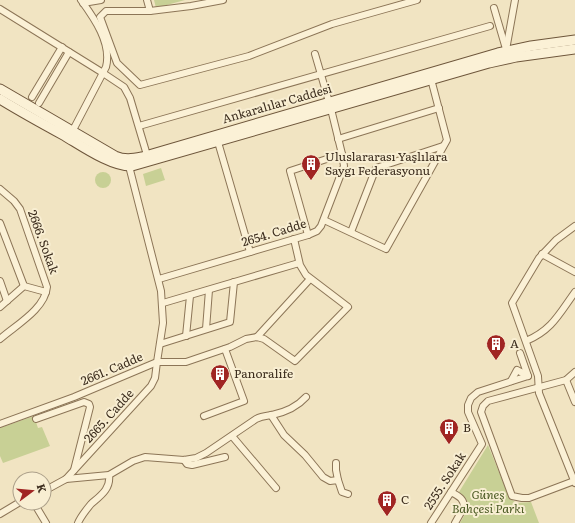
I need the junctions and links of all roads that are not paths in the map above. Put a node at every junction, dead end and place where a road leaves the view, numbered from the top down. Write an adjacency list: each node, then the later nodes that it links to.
1 (92, 0): 7 (street)
2 (101, 0): 7 (street)
3 (147, 0): 10 (street)
4 (223, 0): 10 (street)
5 (417, 0): 10 (street)
6 (515, 0): 15 (street)
7 (82, 2): 18 (street)
8 (494, 8): 15 (street)
9 (1, 11): 13 (street)
10 (150, 11)
11 (490, 26): 19 (street)
12 (575, 40): 15 (main road, Ankaralılar Caddesi)
13 (62, 47): 16 (street); 22 (street)
14 (575, 49): 20 (main road, Ankaralılar Caddesi)
15 (506, 50): 25 (main road, Ankaralılar Caddesi)
16 (69, 52): 18 (street); 24 (street)
17 (315, 54): 19 (street, 2654. Cadde)
18 (103, 73): 27 (street); 28 (street)
19 (320, 74): 25 (street, 2654. Cadde); 27 (street)
20 (431, 79): 25 (main road, Ankaralılar Caddesi); 26 (street)
21 (0, 89): 28 (main road)
22 (32, 97)
23 (0, 99): 34 (main road, Ankaralılar Caddesi)
24 (39, 103)
25 (330, 105): 29 (street, 2654. Cadde); 30 (main road, Ankaralılar Caddesi); 33 (main road, Ankaralılar Caddesi)
26 (439, 108): 29 (street); 31 (street)
27 (139, 126): 33 (street)
28 (72, 132): 34 (main road)
29 (338, 139): 32 (street, 2654. Cadde)
30 (218, 142): 34 (main road, Ankaralılar Caddesi); 42 (street)
31 (443, 146): 39 (street); 39 (street)
32 (342, 154): 36 (street, 2654. Cadde); 40 (street)
33 (148, 155): 34 (main road, Ankaralılar Caddesi)
34 (128, 162): 46 (street, 2661. Cadde)
35 (0, 189): 52 (street, 2666. Sokak)
36 (324, 220): 39 (street); 40 (street, 2654. Cadde)
37 (0, 223): 50 (street)
38 (575, 226): 43 (street)
39 (351, 232)
40 (308, 235): 41 (street, 2654. Cadde)
41 (294, 239): 42 (street, 2654. Cadde); 44 (street)
42 (250, 252): 46 (street, 2654. Cadde)
43 (542, 254): 45 (street); 62 (street)
44 (300, 263): 47 (street); 49 (street)
45 (575, 272)
46 (159, 279): 56 (street, 2661. Cadde)
47 (310, 279): 60 (street); 60 (street)
48 (0, 281): 55 (street)
49 (234, 282): 51 (street); 58 (street)
50 (24, 286): 52 (street); 55 (street)
51 (209, 290): 54 (street); 58 (street)
52 (46, 292): 61 (street, 2666. Sokak)
53 (575, 292): 62 (street)
54 (190, 296): 56 (street); 59 (street)
55 (7, 301): 57 (street)
56 (162, 303): 63 (street, 2661. Cadde)
57 (0, 307)
58 (206, 330): 59 (street)
59 (186, 336): 63 (street)
60 (257, 337): 64 (street)
61 (0, 339)
62 (526, 341): 69 (street)
63 (160, 344): 66 (street, 2661. Cadde)
64 (226, 349): 66 (street); 73 (street)
65 (520, 353): 87 (street, 2555. Sokak)
66 (157, 362): 75 (street, 2661. Cadde); 80 (street, 2665. Cadde)
67 (575, 372): 68 (street)
68 (566, 380): 69 (street); 71 (street)
69 (539, 387): 84 (street); 84 (street)
70 (306, 397): 72 (street)
71 (575, 402)
72 (270, 415): 76 (street); 83 (street)
73 (204, 416)
74 (36, 419): 80 (street)
75 (0, 424)
76 (232, 436): 78 (street); 86 (street)
77 (225, 457): 78 (street)
78 (184, 460): 81 (street)
79 (336, 463): 83 (street)
80 (73, 472): 82 (street, 2665. Cadde)
81 (109, 475): 82 (street); 93 (street)
82 (66, 479): 85 (street)
83 (338, 480): 88 (street)
84 (575, 482)
85 (52, 487)
86 (276, 488)
87 (451, 492): 94 (street, 2555. Sokak); 95 (street)
88 (348, 494)
89 (12, 507): 91 (street)
90 (39, 511): 92 (street)
91 (0, 514)
92 (46, 523)
93 (78, 523)
94 (431, 523)
95 (455, 523)

